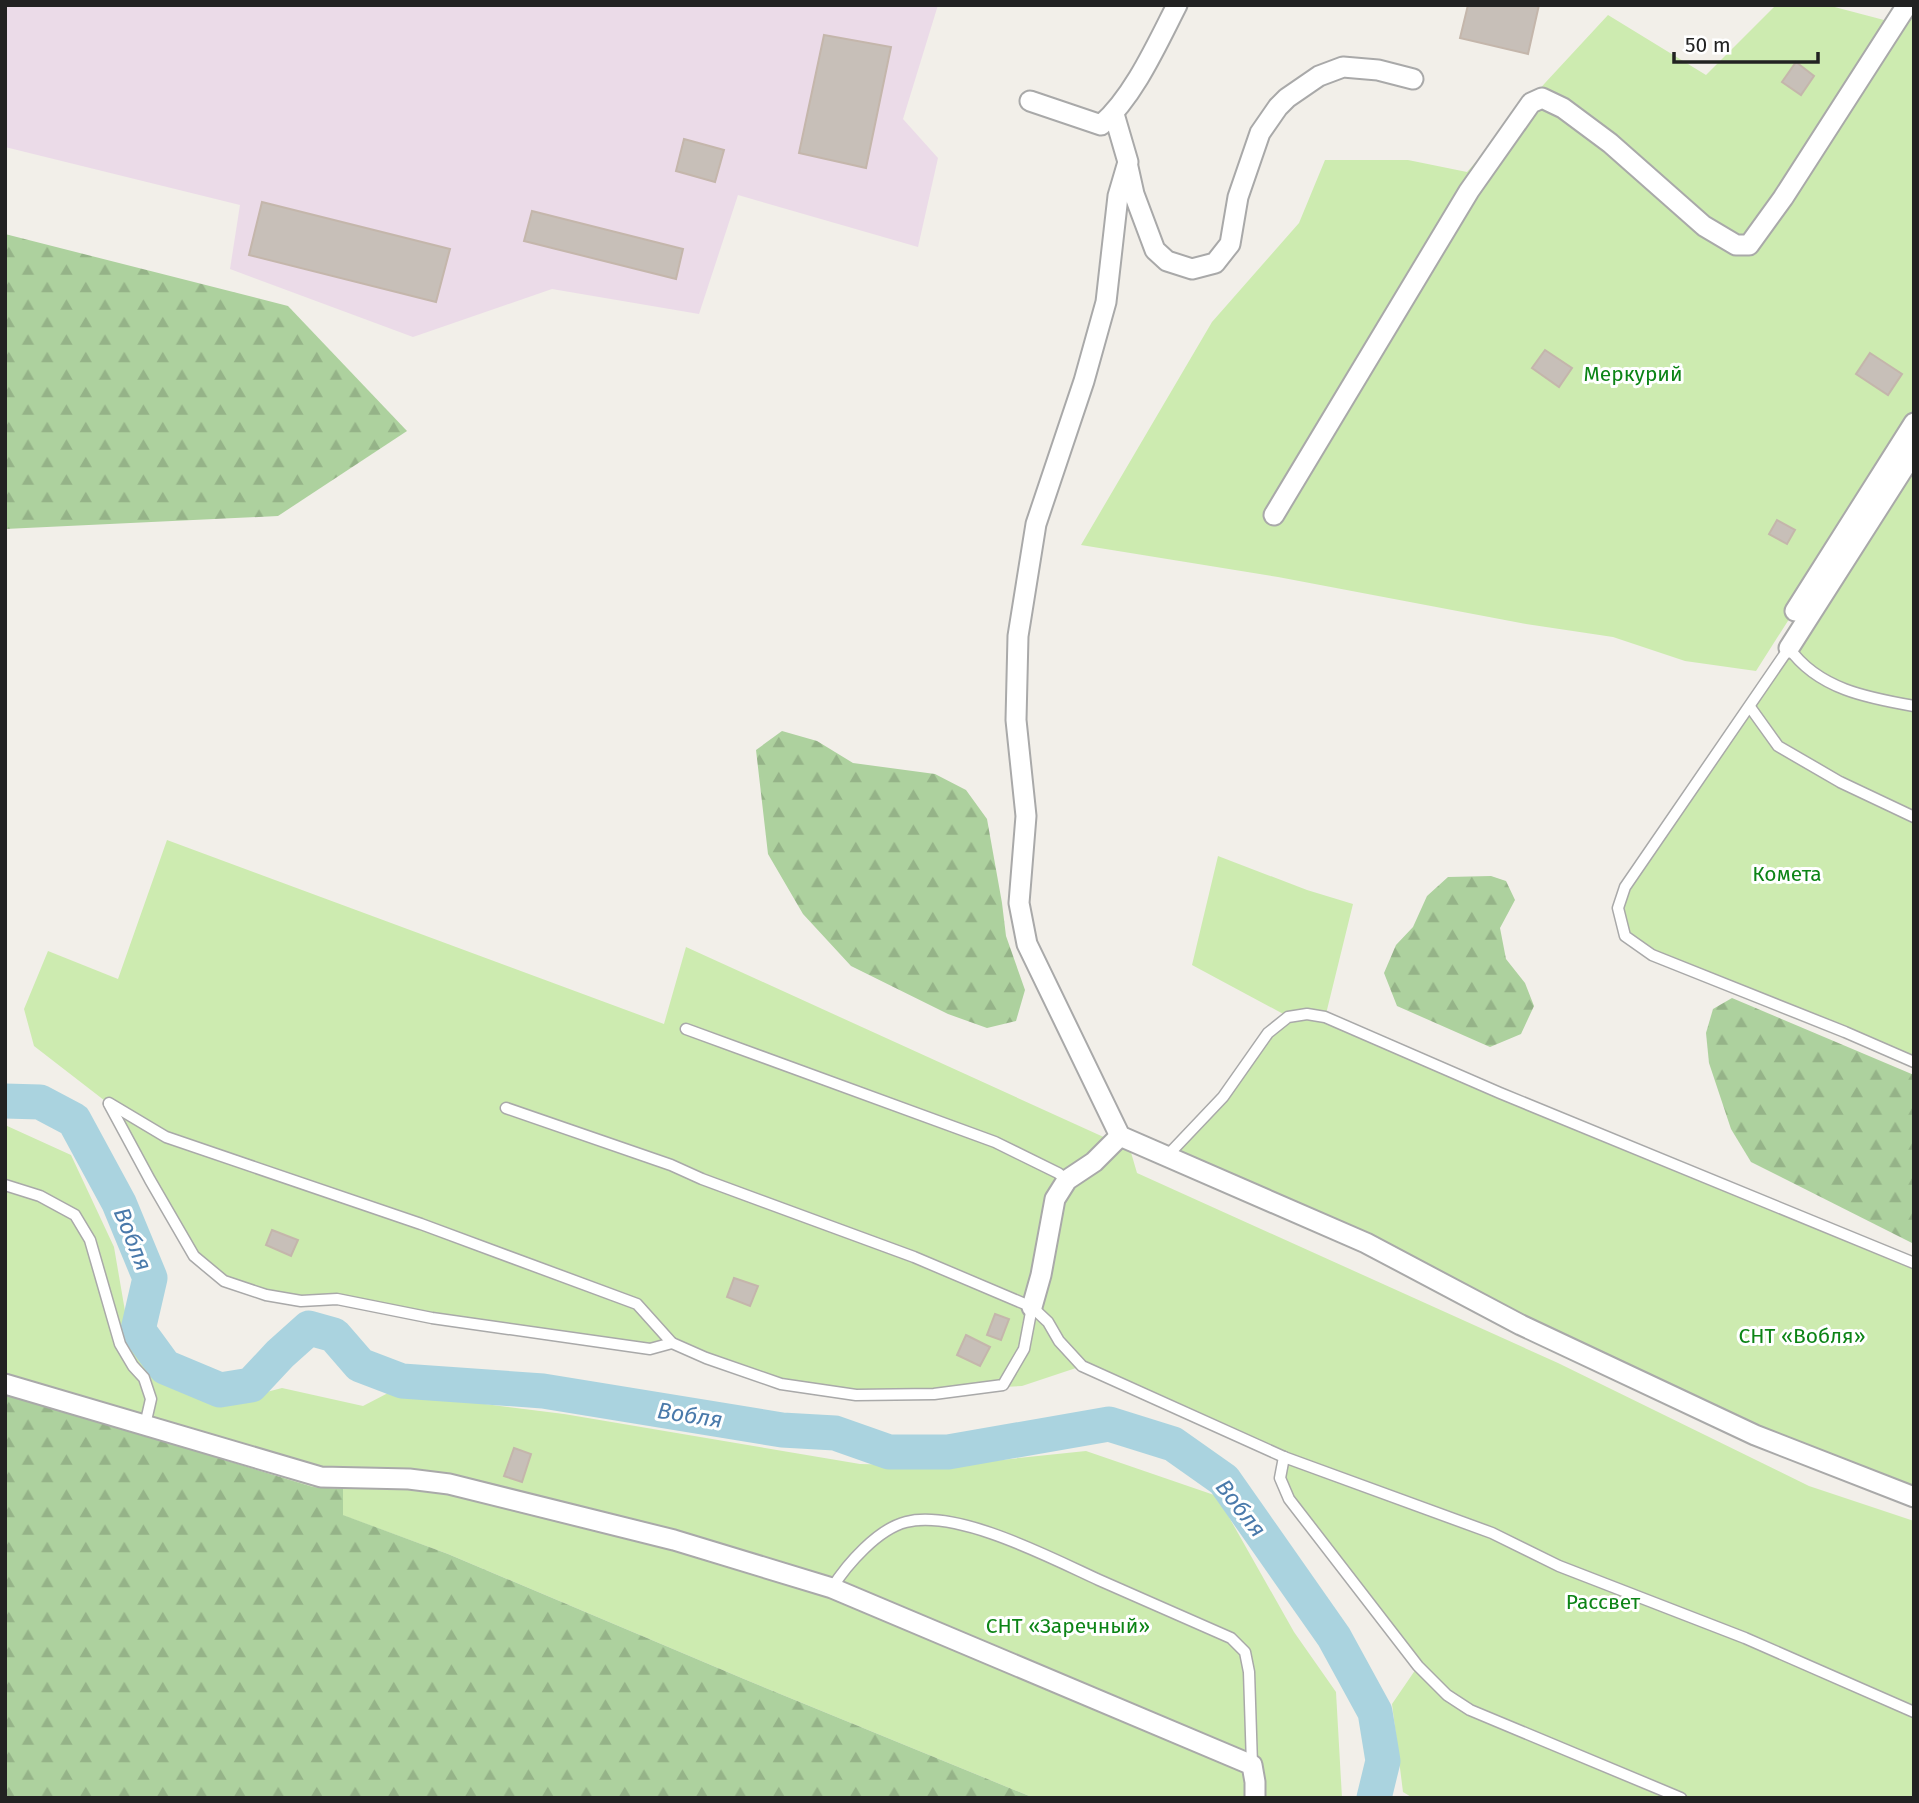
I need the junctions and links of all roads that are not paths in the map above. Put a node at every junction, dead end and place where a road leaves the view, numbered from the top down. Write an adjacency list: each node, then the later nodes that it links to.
1 (1177, 5): 5 (street)
2 (1907, 5): 9 (street)
3 (1413, 79): 6 (street)
4 (1030, 101): 5 (street)
5 (1114, 114): 6 (street)
6 (1128, 162): 18 (street)
7 (1914, 423): 10 (street)
8 (1912, 458): 11 (street)
9 (1274, 515)
10 (1795, 611)
11 (1790, 648): 12 (lane); 13 (lane)
12 (1914, 706)
13 (1749, 707): 14 (lane); 16 (lane)
14 (1914, 817)
15 (686, 1029): 20 (lane)
16 (1914, 1062)
17 (506, 1108): 23 (lane)
18 (1120, 1136): 19 (street); 20 (street)
19 (1167, 1156): 22 (lane); 28 (street)
20 (1067, 1180): 23 (street)
21 (5, 1185): 26 (lane)
22 (1914, 1263)
23 (1032, 1307): 24 (lane); 27 (lane)
24 (672, 1343): 24 (lane)
25 (5, 1384): 26 (street)
26 (145, 1425): 29 (street)
27 (1284, 1457): 30 (lane); 33 (lane)
28 (1914, 1497)
29 (832, 1588): 31 (street); 31 (lane)
30 (1914, 1712)
31 (1252, 1765): 32 (street)
32 (1255, 1798)
33 (1681, 1798)

